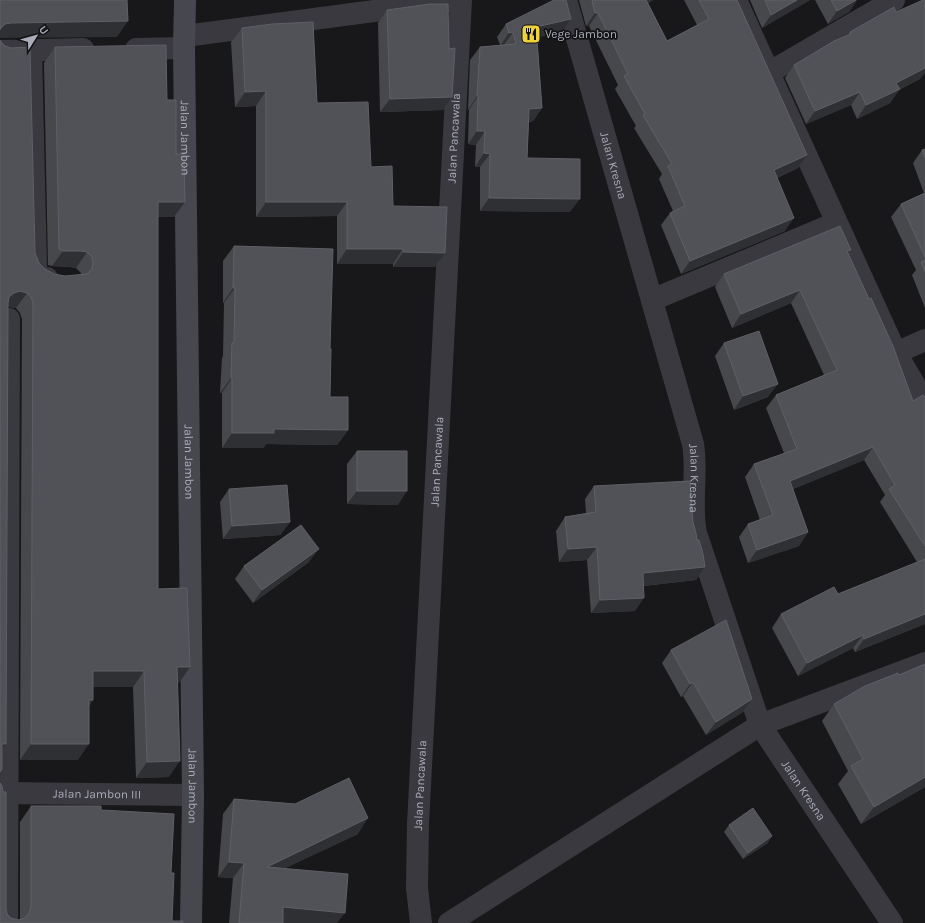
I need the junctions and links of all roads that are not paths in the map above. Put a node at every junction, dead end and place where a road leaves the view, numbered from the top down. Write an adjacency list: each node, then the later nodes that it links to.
1 (185, 0): 7 (main road, Jalan Jambon)
2 (457, 0): 7 (street)
3 (461, 0): 24 (street, Jalan Pancawala)
4 (566, 0): 13 (street, Jalan Kresna)
5 (736, 0): 10 (street)
6 (894, 0): 10 (street)
7 (185, 42): 8 (street); 21 (main road, Jalan Jambon)
8 (31, 50): 9 (street); 12 (street)
9 (0, 51)
10 (770, 72): 11 (street)
11 (836, 223): 13 (street); 16 (street)
12 (64, 279)
13 (652, 300): 19 (street, Jalan Kresna)
14 (9, 319): 20 (street)
15 (925, 340): 16 (street)
16 (896, 353): 17 (street)
17 (925, 402)
18 (925, 663): 19 (street)
19 (760, 725): 25 (street); 26 (street, Jalan Kresna)
20 (4, 793): 21 (street, Jalan Jambon III); 22 (street)
21 (193, 795): 23 (main road, Jalan Jambon)
22 (7, 923)
23 (191, 923)
24 (421, 923)
25 (449, 923)
26 (892, 923)

